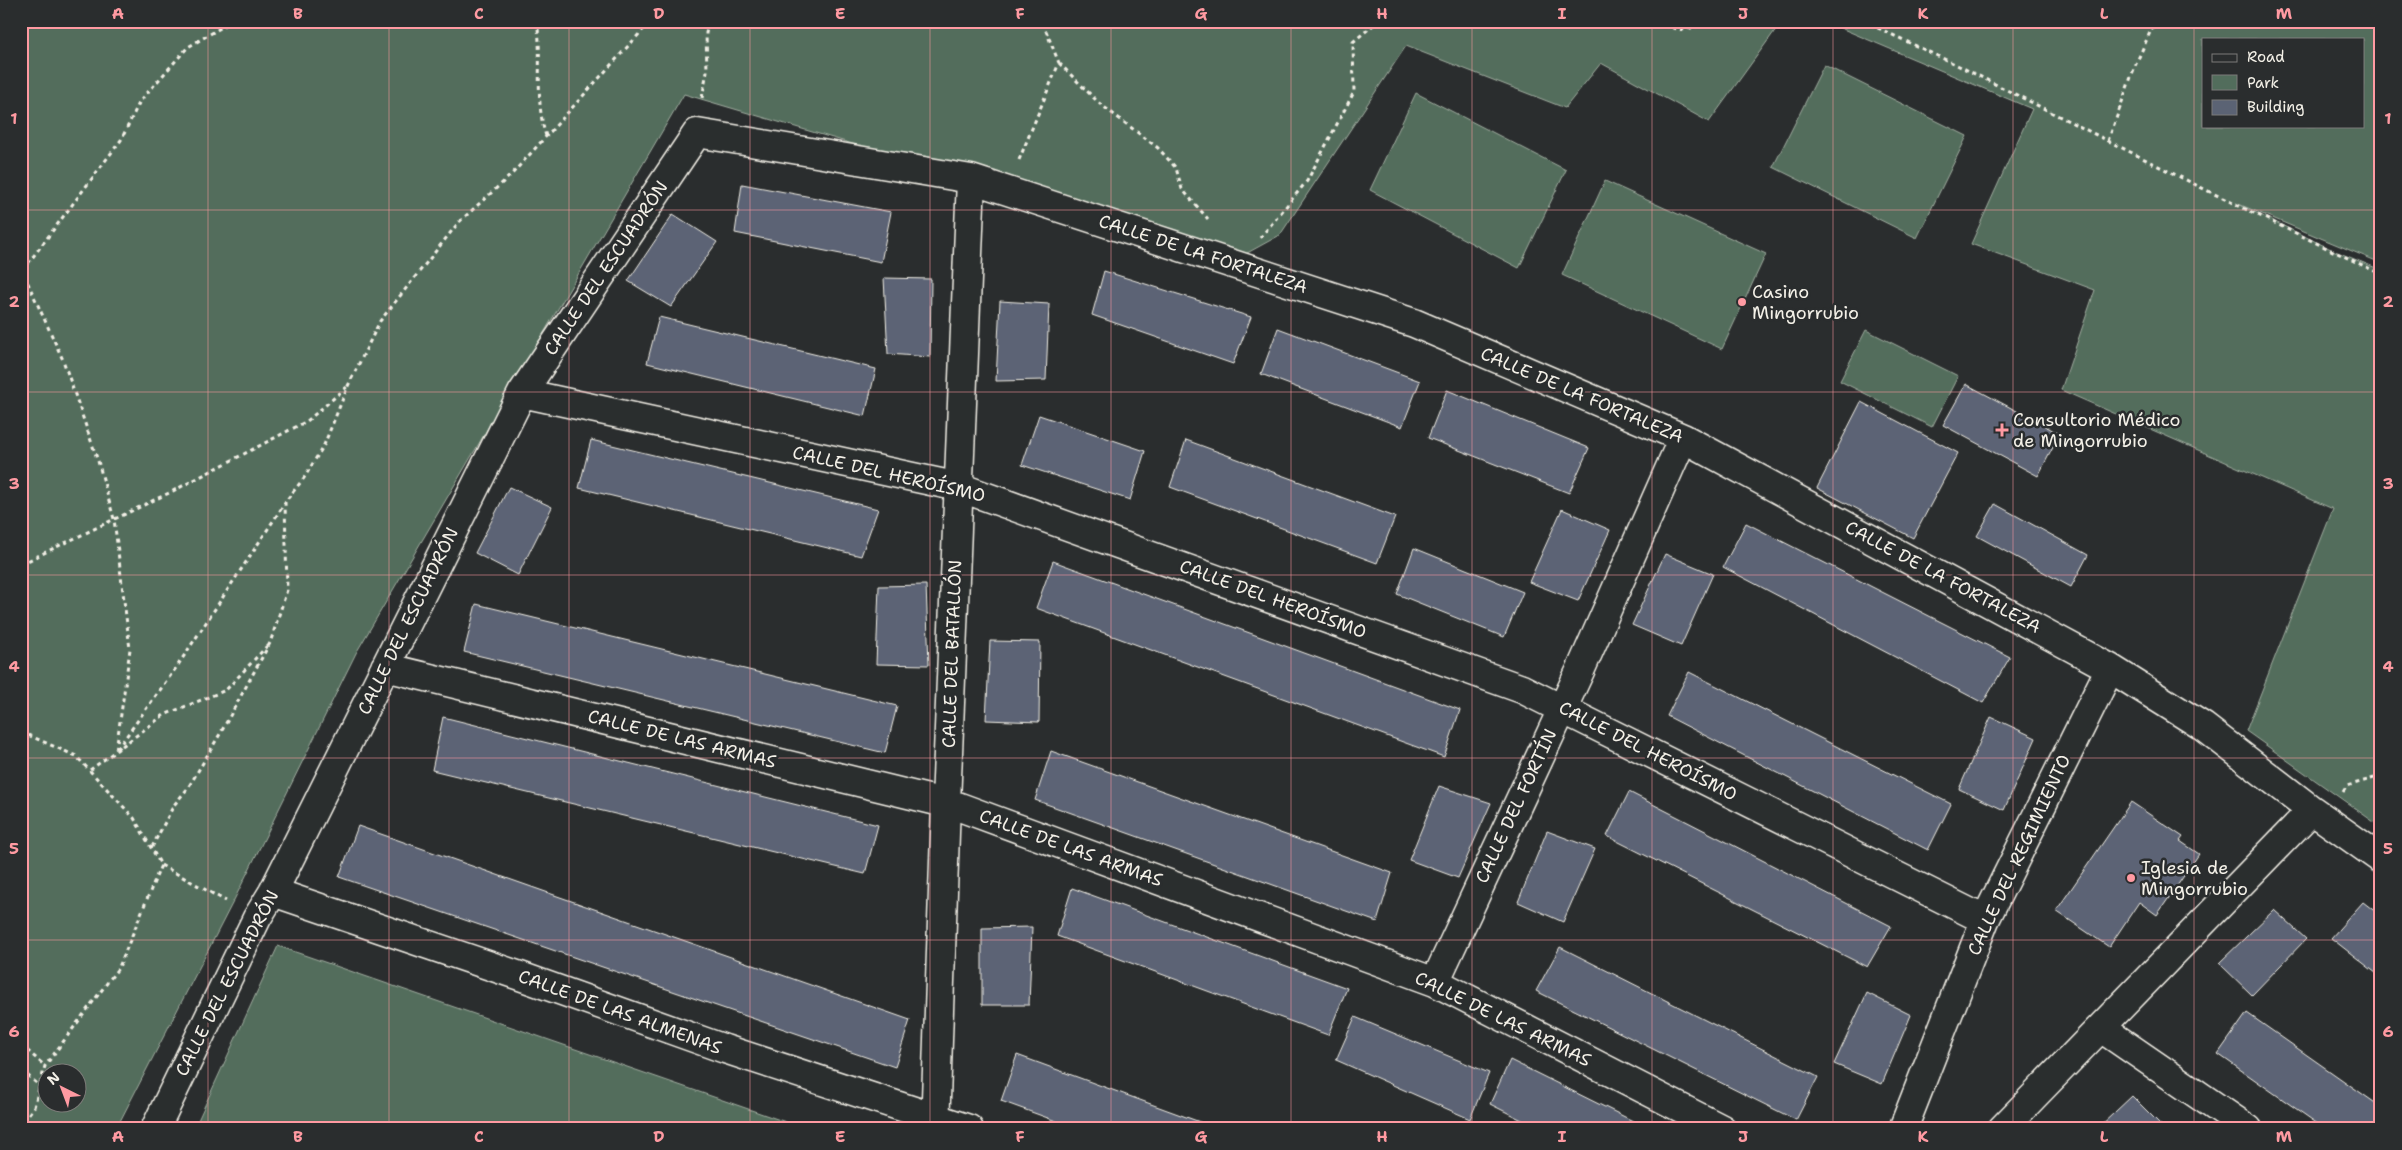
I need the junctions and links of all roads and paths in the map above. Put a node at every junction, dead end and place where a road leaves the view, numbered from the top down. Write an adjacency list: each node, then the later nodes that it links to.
1 (232, 21): 18 (path)
2 (537, 21): 13 (path)
3 (651, 21): 13 (path)
4 (709, 21): 12 (path)
5 (1042, 21): 11 (path)
6 (1378, 21): 17 (path)
7 (1641, 21): 8 (path)
8 (1721, 21)
9 (1863, 21): 14 (path)
10 (2155, 21): 14 (path)
11 (1059, 63): 16 (path); 17 (path)
12 (697, 133): 15 (street, CALLE DE LA FORTALEZA); 21 (street, CALLE DEL ESCUADRÓN)
13 (546, 136): 20 (path)
14 (2108, 141): 19 (path)
15 (971, 179): 16 (street, CALLE DE LA FORTALEZA); 23 (street, CALLE DEL BATALLÓN)
16 (1007, 191): 17 (street, CALLE DE LA FORTALEZA)
17 (1229, 263): 22 (street, CALLE DE LA FORTALEZA)
18 (22, 270): 25 (path)
19 (2381, 274)
20 (348, 386): 24 (path); 25 (path)
21 (522, 393): 23 (street, CALLE DEL HEROÍSMO); 28 (street, CALLE DEL ESCUADRÓN)
22 (1683, 438): 29 (street, CALLE DE LA FORTALEZA); 30 (street, CALLE DEL FORTÍN)
23 (959, 487): 30 (street, CALLE DEL HEROÍSMO); 34 (street, CALLE DEL BATALLÓN)
24 (286, 502): 27 (path); 32 (path)
25 (114, 519): 26 (path); 32 (path)
26 (21, 564)
27 (270, 643): 32 (path); 36 (path)
28 (385, 667): 34 (street, CALLE DE LAS ARMAS); 39 (street, CALLE DEL ESCUADRÓN)
29 (2110, 668): 35 (street, CALLE DE LA FORTALEZA); 41 (street, CALLE DEL REGIMIENTO)
30 (1562, 707): 41 (street, CALLE DEL HEROÍSMO); 42 (street, CALLE DEL FORTÍN)
31 (21, 732): 33 (path)
32 (116, 750): 33 (path)
33 (90, 770): 36 (path)
34 (946, 803): 42 (street, CALLE DE LAS ARMAS); 50 (street, CALLE DEL BATALLÓN)
35 (2312, 810): 37 (street, CALLE DE LA FORTALEZA); 43 (street)
36 (152, 847): 38 (path)
37 (2381, 858)
38 (161, 865): 40 (path); 46 (path)
39 (273, 892): 40 (street, CALLE DEL ESCUADRÓN); 50 (street, CALLE DE LAS ALMENAS)
40 (256, 918): 52 (street, CALLE DEL ESCUADRÓN)
41 (1984, 920): 55 (street, CALLE DEL REGIMIENTO)
42 (1435, 982): 54 (street, CALLE DE LAS ARMAS)
43 (2101, 1028): 56 (street); 57 (street)
44 (21, 1046): 45 (path)
45 (40, 1062)
46 (48, 1062)
47 (21, 1070): 48 (path)
48 (38, 1084)
49 (38, 1093): 51 (path)
50 (935, 1123): 53 (street, CALLE DE LAS ALMENAS)
51 (21, 1124)
52 (155, 1129)
53 (969, 1129)
54 (1722, 1129)
55 (1903, 1129)
56 (2002, 1129)
57 (2248, 1129)

